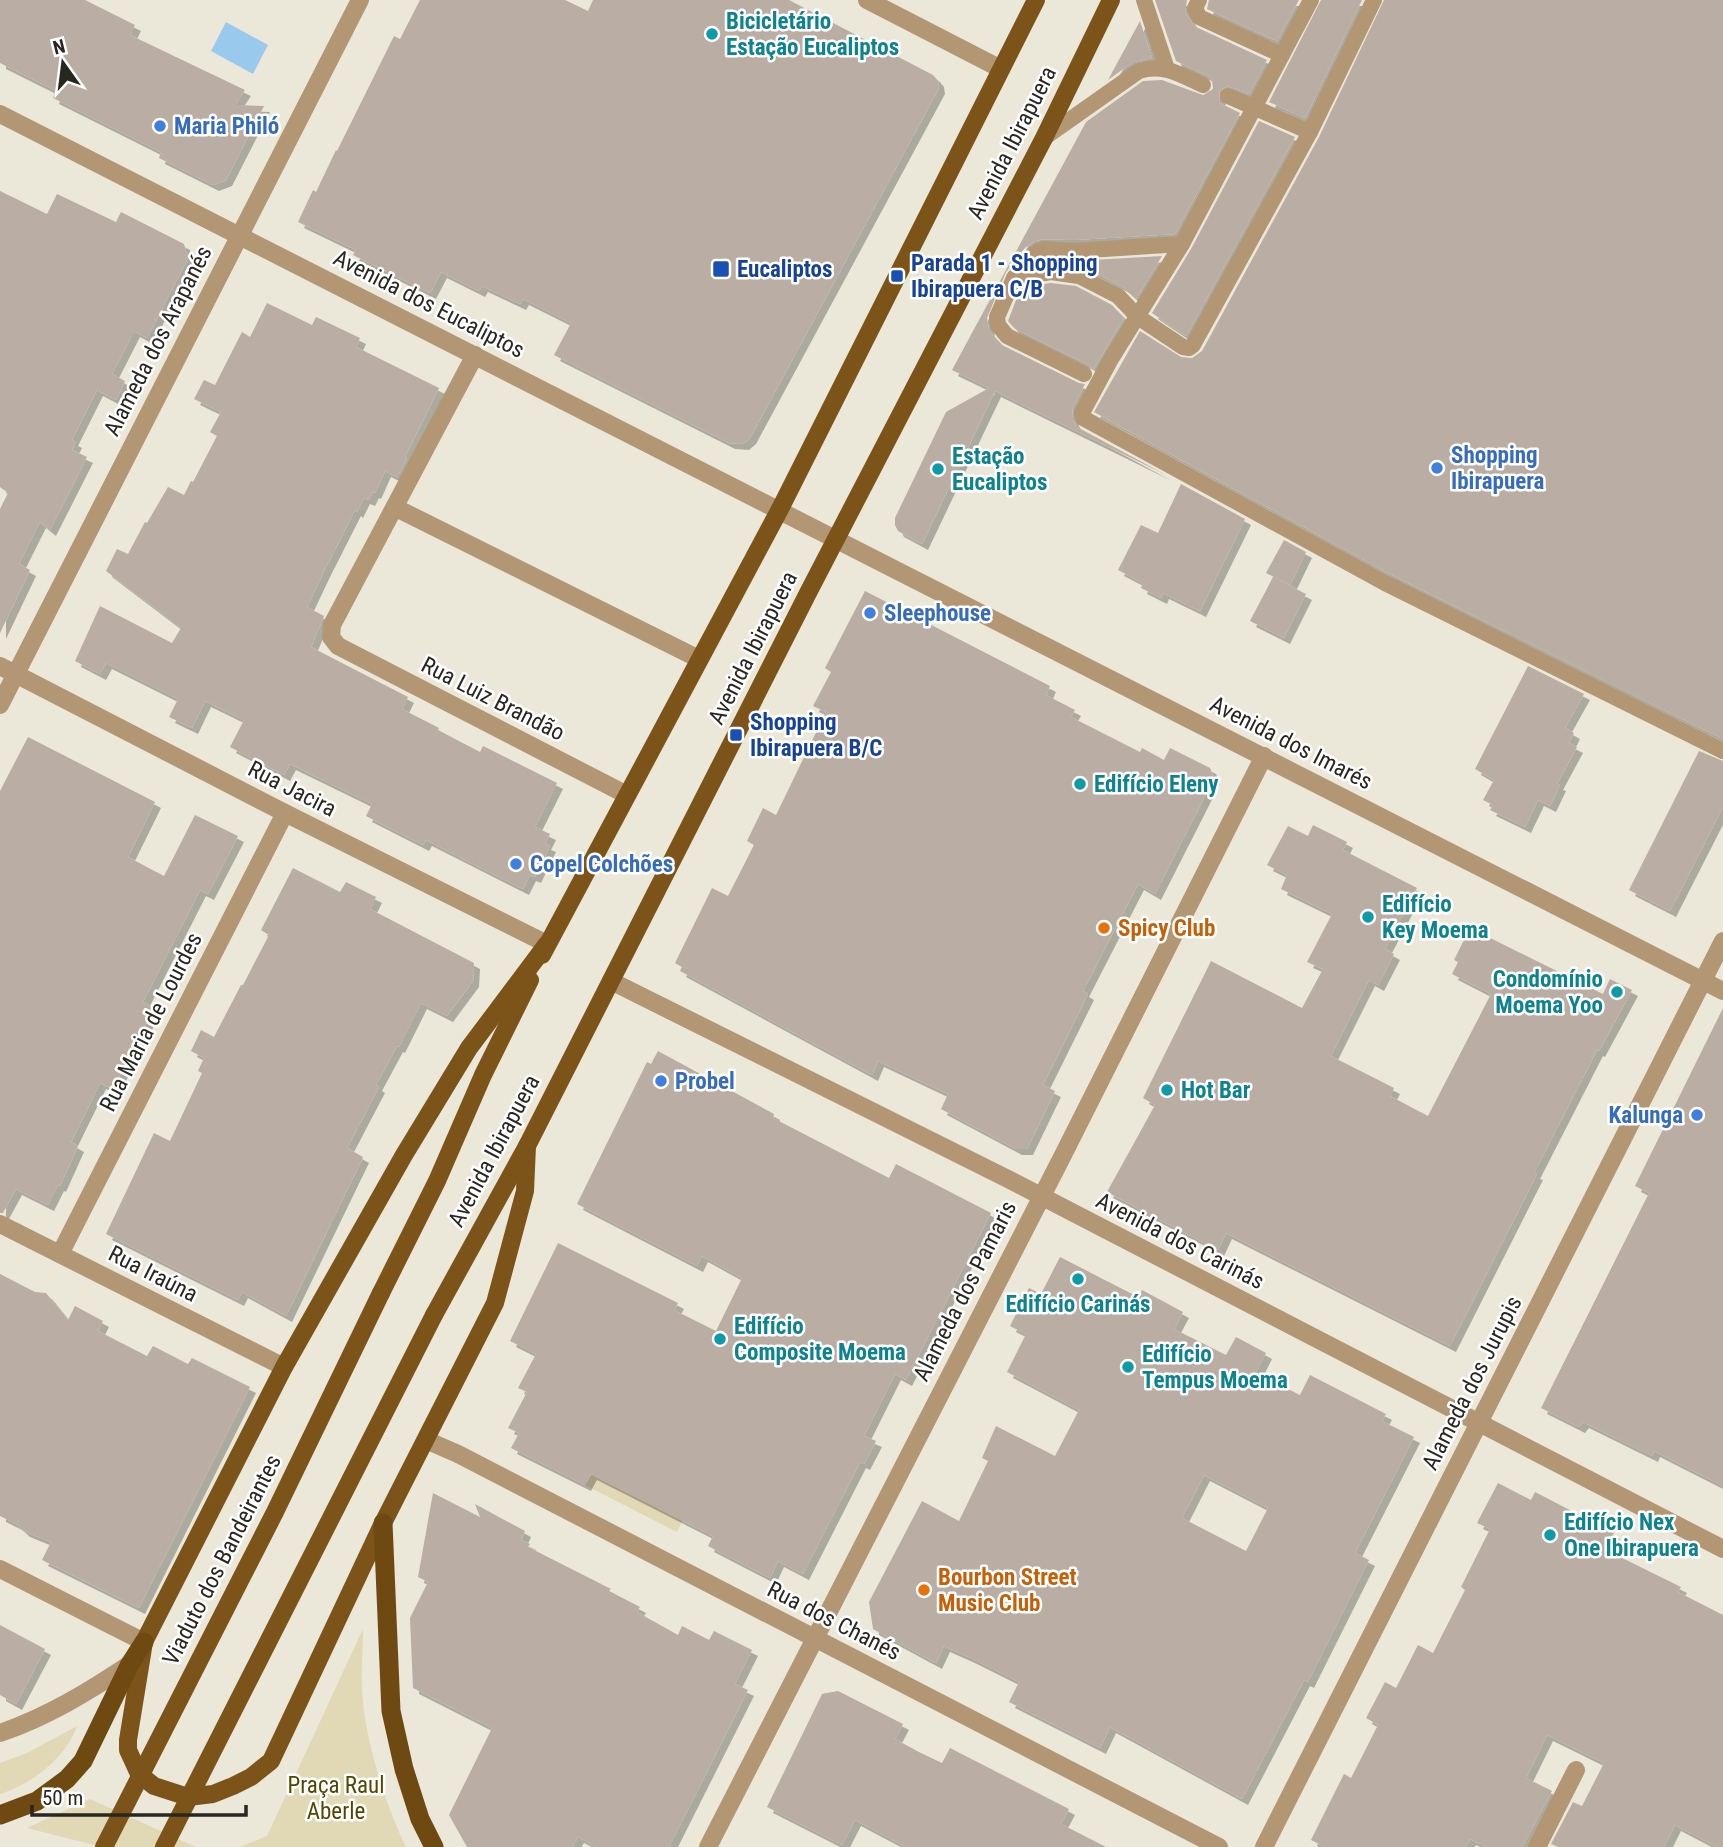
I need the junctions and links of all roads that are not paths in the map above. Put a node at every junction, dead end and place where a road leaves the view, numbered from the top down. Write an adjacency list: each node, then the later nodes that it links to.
1 (360, 0): 18 (street, Alameda dos Arapanés)
2 (867, 0): 10 (street)
3 (1036, 0): 10 (main road, Avenida Ibirapuera)
4 (1111, 0): 17 (main road, Avenida Ibirapuera)
5 (1144, 0): 11 (lane)
6 (1199, 0): 9 (lane)
7 (1311, 0): 9 (lane)
8 (1374, 0): 16 (lane)
9 (1282, 55): 14 (lane)
10 (1001, 69): 25 (main road, Avenida Ibirapuera)
11 (1167, 69): 12 (lane); 17 (lane)
12 (1203, 85)
13 (1228, 96): 14 (lane)
14 (1254, 108): 16 (lane); 19 (lane)
15 (0, 114): 18 (street, Avenida dos Eucaliptos)
16 (1310, 132): 21 (lane)
17 (1044, 138): 26 (main road, Avenida Ibirapuera)
18 (239, 235): 22 (street, Avenida dos Eucaliptos); 28 (street, Alameda dos Arapanés)
19 (1182, 244): 20 (lane); 21 (lane)
20 (1014, 278): 21 (lane); 23 (lane)
21 (1138, 317): 30 (lane)
22 (475, 355): 24 (street); 25 (street, Avenida dos Eucaliptos)
23 (1084, 374)
24 (396, 508): 27 (street); 32 (street, Rua Luiz Brandão)
25 (780, 509): 26 (street, Avenida dos Eucaliptos); 27 (main road, Avenida Ibirapuera)
26 (836, 539): 31 (street, Avenida dos Imarés); 36 (main road, Avenida Ibirapuera)
27 (699, 660): 32 (main road, Avenida Ibirapuera)
28 (8, 671): 29 (street, Alameda dos Arapanés); 33 (street, Rua Jacira)
29 (0, 705)
30 (1723, 751)
31 (1264, 756): 37 (street, Avenida dos Imarés); 40 (street, Alameda dos Pamaris)
32 (627, 795): 35 (main road, Avenida Ibirapuera)
33 (285, 813): 35 (street, Rua Jacira); 42 (street, Rua Maria de Lourdes)
34 (1723, 940): 37 (street, Alameda dos Jurupis)
35 (547, 944): 43 (main road, Avenida Ibirapuera); 44 (main road)
36 (611, 981): 39 (main road, Avenida Ibirapuera); 40 (street, Avenida dos Carinás)
37 (1703, 981): 38 (street, Avenida dos Imarés); 45 (street, Alameda dos Jurupis)
38 (1723, 991)
39 (527, 1146): 46 (main road); 57 (main road, Avenida Ibirapuera, bridge)
40 (1042, 1196): 45 (street, Avenida dos Carinás); 50 (street, Alameda dos Pamaris)
41 (0, 1224): 42 (street, Rua Iraúna)
42 (60, 1254): 44 (street, Rua Iraúna)
43 (381, 1293): 56 (main road, Viaduto dos Bandeirantes, bridge)
44 (284, 1367): 51 (main road)
45 (1480, 1423): 48 (street, Avenida dos Carinás); 61 (street, Alameda dos Jurupis)
46 (426, 1440): 47 (main road); 50 (street, Rua dos Chanés)
47 (383, 1523): 51 (main road); 58 (highway)
48 (1723, 1549)
49 (0, 1569): 51 (street)
50 (815, 1638): 59 (street, Alameda dos Pamaris); 60 (street, Rua dos Chanés)
51 (144, 1642): 52 (highway)
52 (130, 1664): 53 (street); 55 (highway)
53 (0, 1733)
54 (1576, 1770): 62 (street)
55 (0, 1815)
56 (104, 1847)
57 (164, 1847)
58 (434, 1847)
59 (708, 1847)
60 (1219, 1847)
61 (1265, 1847)
62 (1538, 1847)

